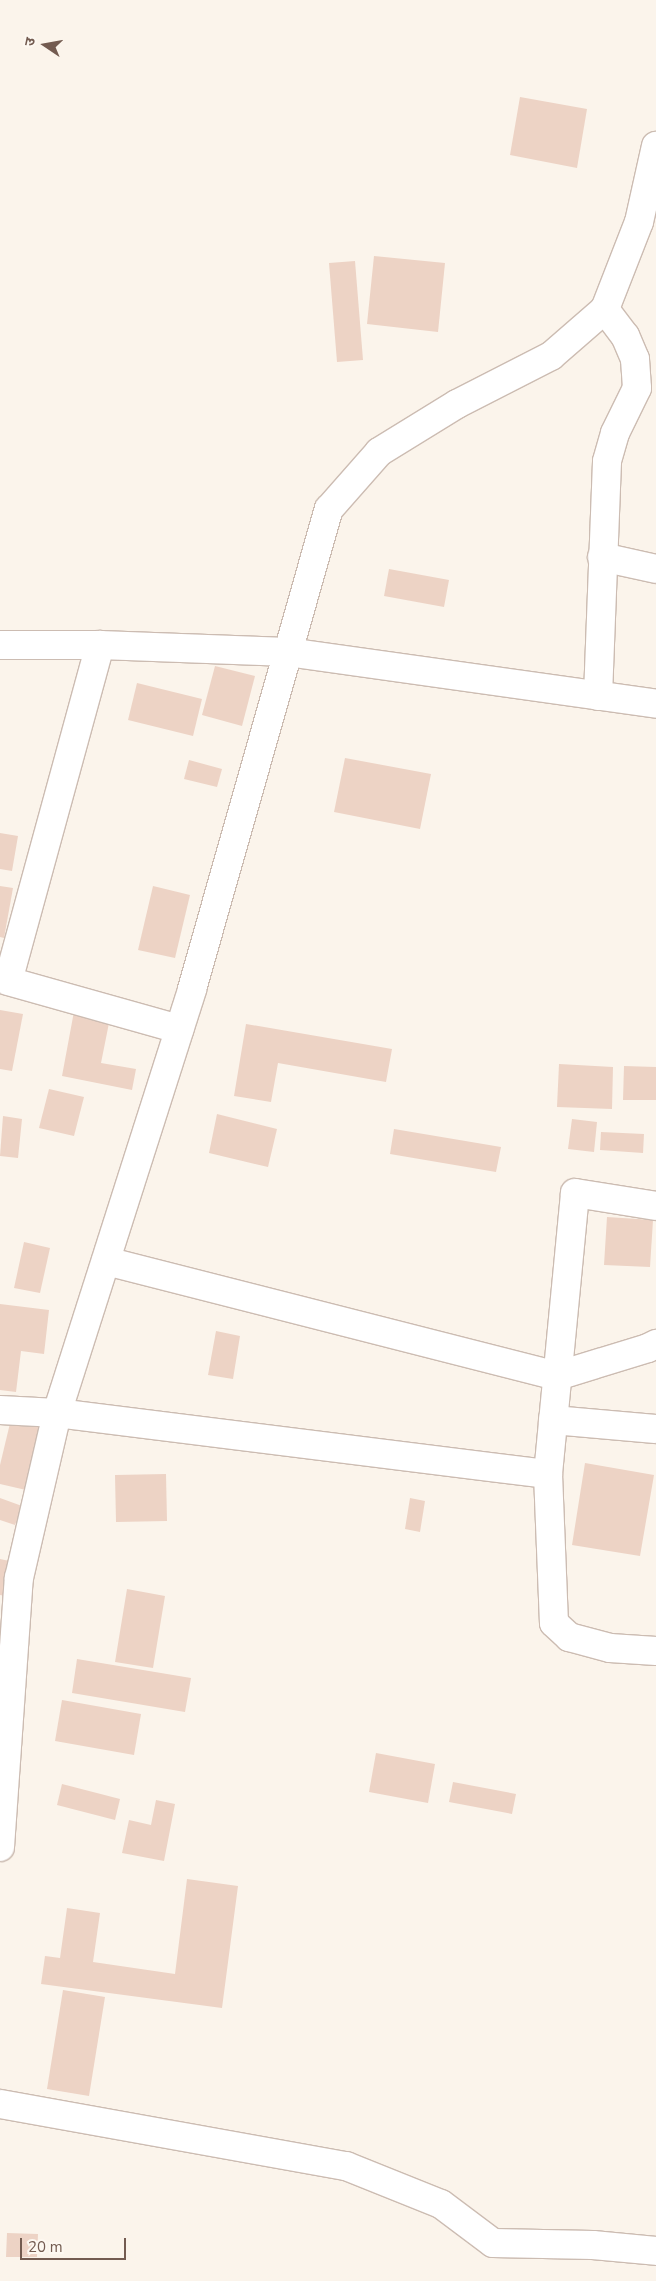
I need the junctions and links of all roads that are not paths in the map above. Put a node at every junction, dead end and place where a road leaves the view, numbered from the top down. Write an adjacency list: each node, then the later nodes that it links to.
1 (655, 158): 2 (street)
2 (647, 224): 3 (street)
3 (605, 309): 4 (street); 8 (street)
4 (602, 557): 5 (street); 9 (street)
5 (656, 569)
6 (100, 644): 7 (street); 8 (street); 11 (street)
7 (0, 645)
8 (288, 652): 9 (street); 11 (street)
9 (598, 696): 10 (street)
10 (656, 704)
11 (179, 1030): 13 (street)
12 (656, 1206): 15 (street)
13 (106, 1261): 15 (street); 17 (street)
14 (656, 1344): 15 (street)
15 (557, 1376): 18 (street)
16 (0, 1410): 17 (street)
17 (57, 1414): 20 (street); 22 (street)
18 (553, 1420): 19 (street); 20 (street)
19 (656, 1429)
20 (548, 1474): 21 (street)
21 (656, 1651)
22 (6, 1672): 23 (street)
23 (2, 1814): 24 (street)
24 (0, 1847)
25 (0, 2104): 26 (street)
26 (656, 2252)

